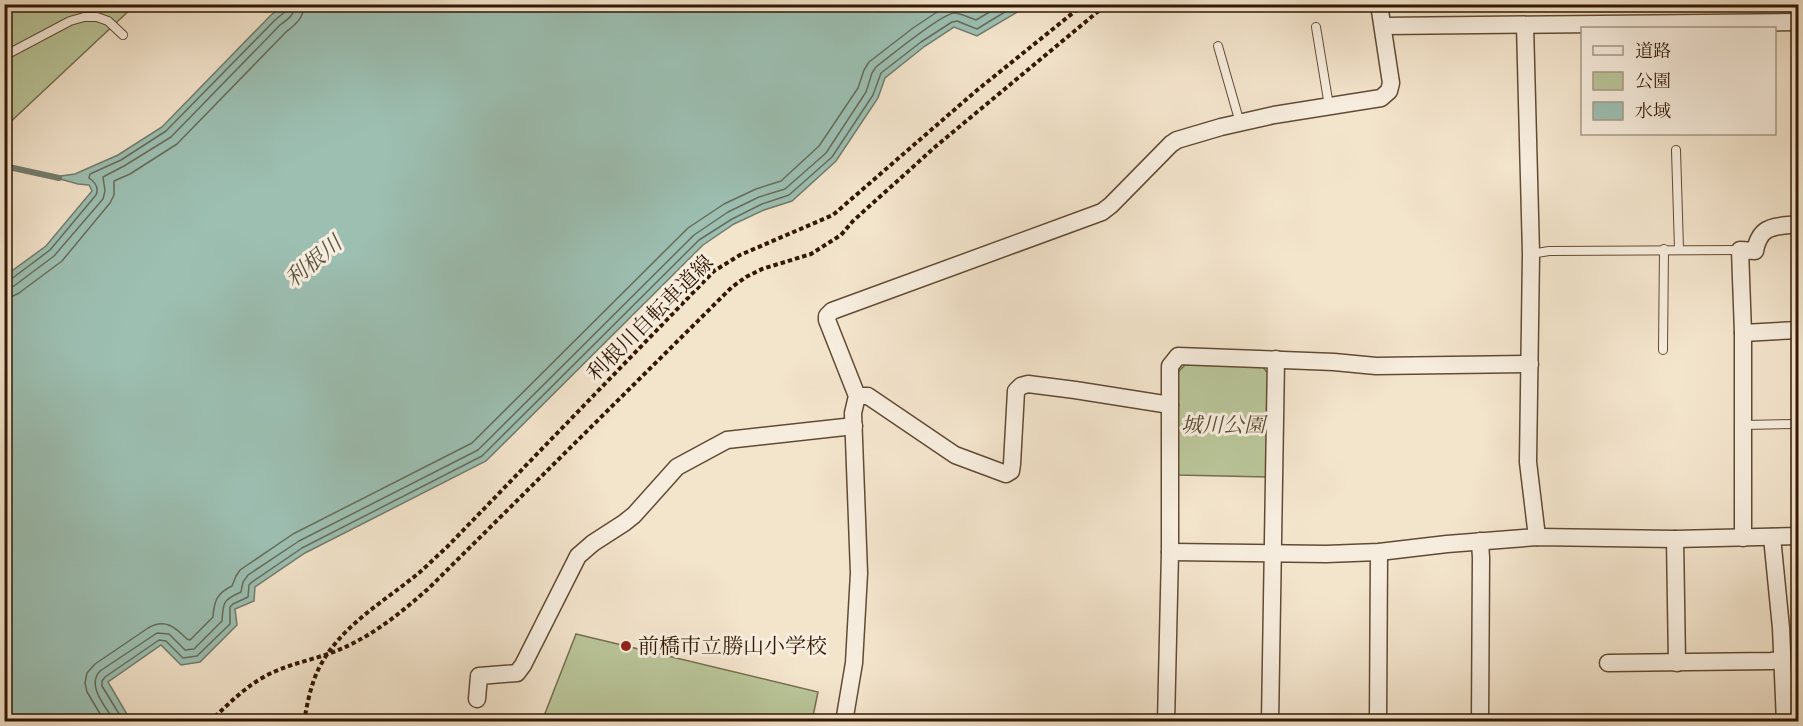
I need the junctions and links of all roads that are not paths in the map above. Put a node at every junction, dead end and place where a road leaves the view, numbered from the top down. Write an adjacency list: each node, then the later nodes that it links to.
1 (1379, 4): 4 (street)
2 (1798, 22): 3 (street)
3 (1525, 25): 4 (street); 18 (street)
4 (1383, 26): 9 (street)
5 (1316, 27): 9 (lane)
6 (123, 35): 8 (lane)
7 (1218, 46): 10 (lane)
8 (4, 56)
9 (1329, 106): 10 (street)
10 (1240, 123): 24 (street)
11 (1798, 133): 12 (lane)
12 (1798, 139)
13 (1676, 150): 16 (lane)
14 (1798, 224): 17 (street)
15 (1664, 249): 16 (lane); 18 (lane); 21 (lane)
16 (1679, 249): 17 (lane)
17 (1740, 250): 20 (street)
18 (1531, 254): 23 (street)
19 (1798, 330): 20 (street)
20 (1743, 333): 27 (street)
21 (1663, 350)
22 (1276, 359): 23 (street); 25 (street); 37 (street)
23 (1530, 364): 30 (street)
24 (857, 396): 25 (street); 28 (street)
25 (1170, 405): 35 (street)
26 (1798, 424): 27 (lane)
27 (1743, 425): 32 (street)
28 (854, 426): 41 (street); 42 (street)
29 (1798, 536): 31 (street)
30 (1537, 537): 33 (street); 34 (street)
31 (1772, 537): 32 (street); 38 (street)
32 (1743, 538): 33 (street)
33 (1675, 539): 40 (street)
34 (1480, 542): 36 (street); 46 (street)
35 (1170, 552): 37 (street); 43 (street)
36 (1379, 552): 37 (street); 45 (street)
37 (1273, 553): 44 (street)
38 (1782, 660): 40 (street); 47 (street)
39 (1608, 663): 40 (street)
40 (1677, 663)
41 (477, 699)
42 (844, 722)
43 (1166, 722)
44 (1270, 722)
45 (1378, 722)
46 (1480, 722)
47 (1785, 722)

